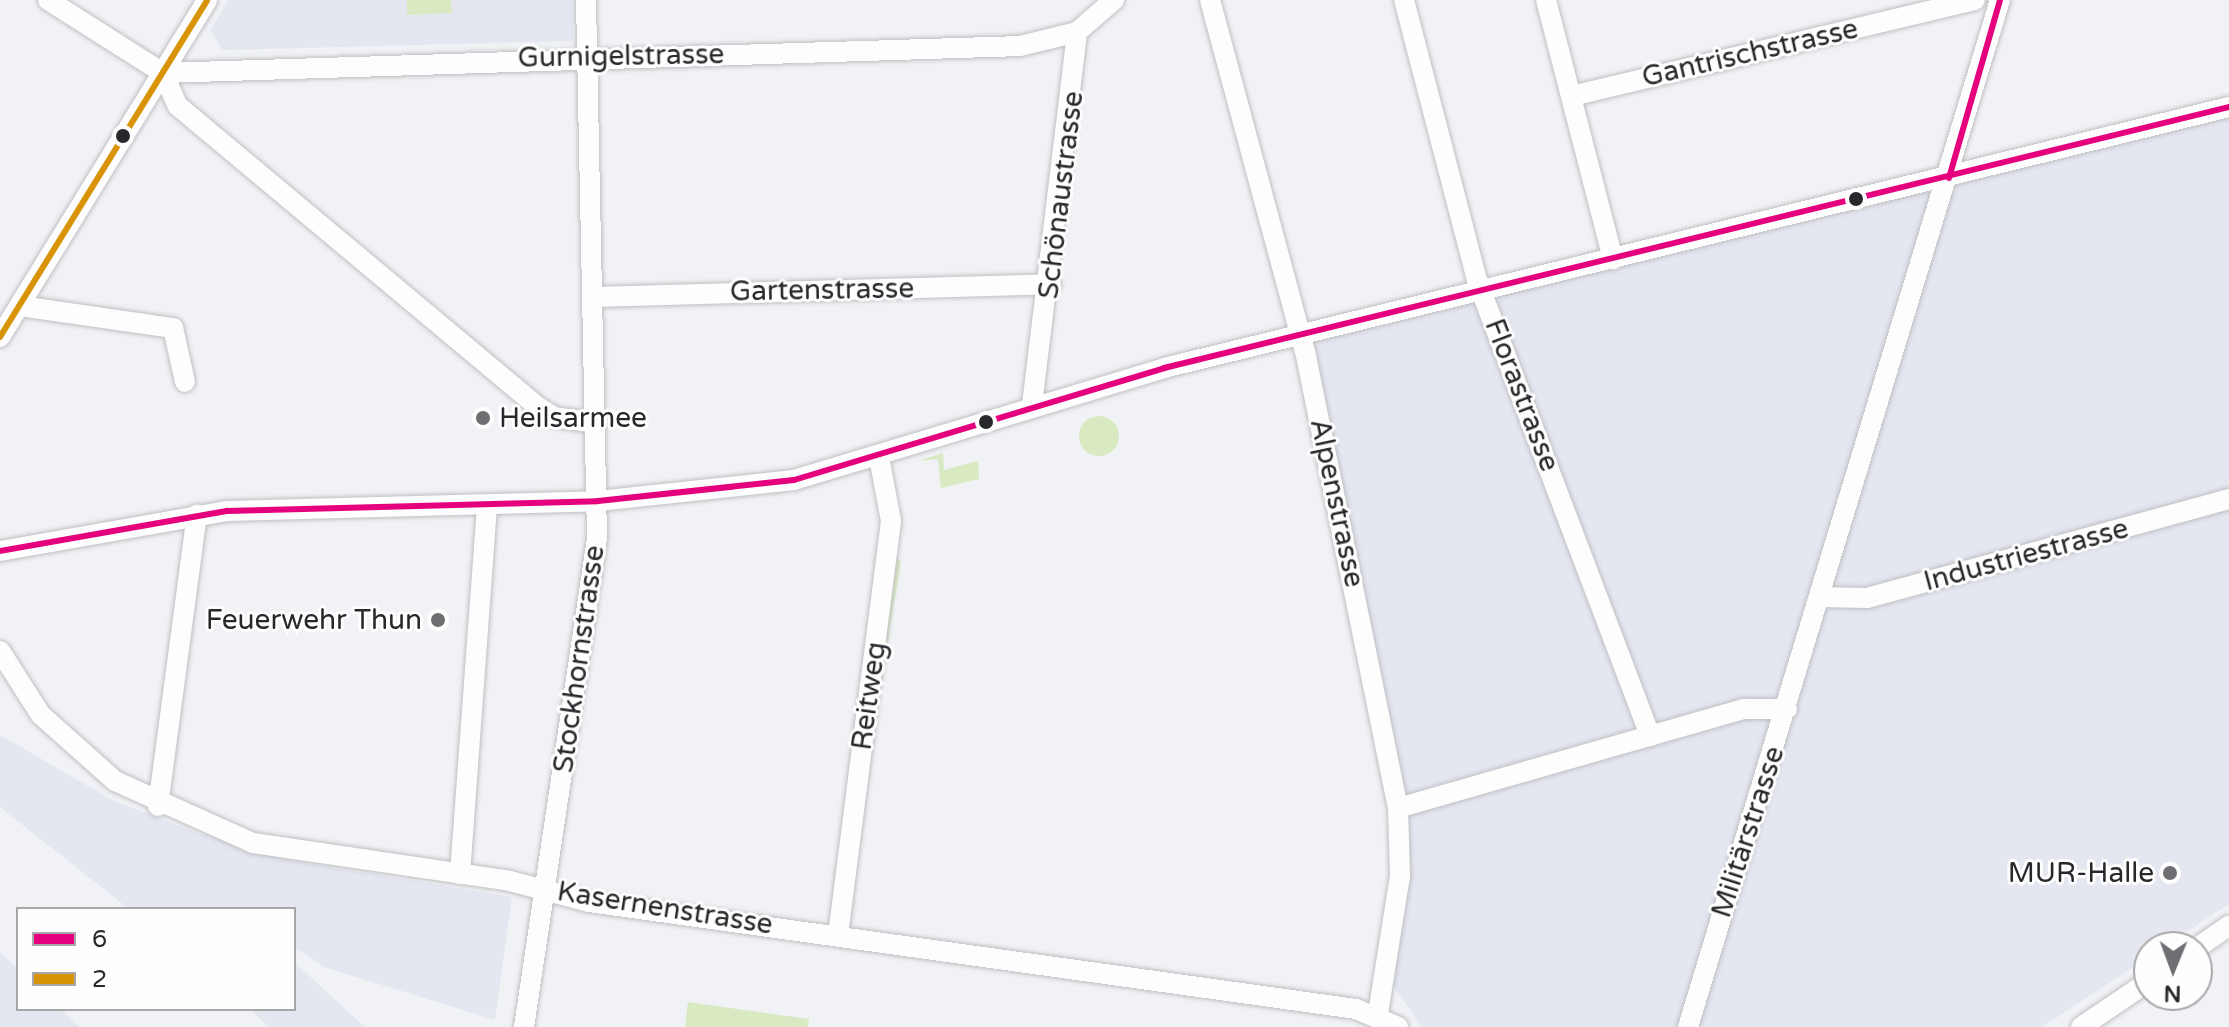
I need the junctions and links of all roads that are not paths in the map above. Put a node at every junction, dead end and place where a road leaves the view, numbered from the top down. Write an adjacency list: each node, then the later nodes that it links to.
1 (48, 0): 12 (street)
2 (207, 0): 12 (street)
3 (586, 0): 11 (street, Stockhornstrasse)
4 (1114, 0): 10 (street)
5 (1210, 0): 21 (street, Alpenstrasse)
6 (1404, 0): 18 (street, Florastrasse)
7 (1546, 0): 13 (street)
8 (1975, 0): 13 (street, Gantrischstrasse)
9 (2000, 0): 15 (street, Militärstrasse)
10 (1077, 32): 11 (street, Gurnigelstrasse); 17 (street, Schönaustrasse)
11 (587, 57): 12 (street, Gurnigelstrasse); 19 (street, Stockhornstrasse)
12 (163, 73): 20 (street); 25 (street)
13 (1572, 96): 16 (street)
14 (2229, 107): 15 (street)
15 (1949, 178): 16 (street); 32 (street, Militärstrasse)
16 (1613, 259): 18 (street)
17 (1051, 284): 19 (street, Gartenstrasse); 24 (street, Schönaustrasse)
18 (1481, 291): 21 (street); 35 (street, Florastrasse)
19 (594, 297): 25 (street, Stockhornstrasse)
20 (11, 311): 22 (street); 23 (street)
21 (1300, 335): 24 (street); 37 (street, Alpenstrasse)
22 (0, 337)
23 (185, 382)
24 (1032, 405): 26 (street)
25 (597, 423): 28 (street, Stockhornstrasse)
26 (879, 457): 28 (street); 40 (street, Reitweg)
27 (2229, 499): 32 (street, Industriestrasse)
28 (598, 501): 29 (street); 39 (street, Stockhornstrasse)
29 (487, 505): 30 (street); 38 (street)
30 (197, 515): 31 (street); 36 (street)
31 (0, 551)
32 (1821, 597): 34 (street, Militärstrasse)
33 (0, 651): 36 (street, Kasernenstrasse)
34 (1787, 709): 35 (street); 45 (street, Militärstrasse)
35 (1650, 736): 37 (street)
36 (158, 806): 38 (street, Kasernenstrasse)
37 (1398, 808): 42 (street, Alpenstrasse)
38 (460, 874): 39 (street, Kasernenstrasse)
39 (546, 889): 40 (street, Kasernenstrasse); 43 (street, Stockhornstrasse)
40 (838, 935): 42 (street, Kasernenstrasse)
41 (2133, 992): 46 (street)
42 (1378, 1014): 44 (street, Kasernenstrasse)
43 (524, 1027)
44 (1398, 1027)
45 (1688, 1027)
46 (2081, 1027)

